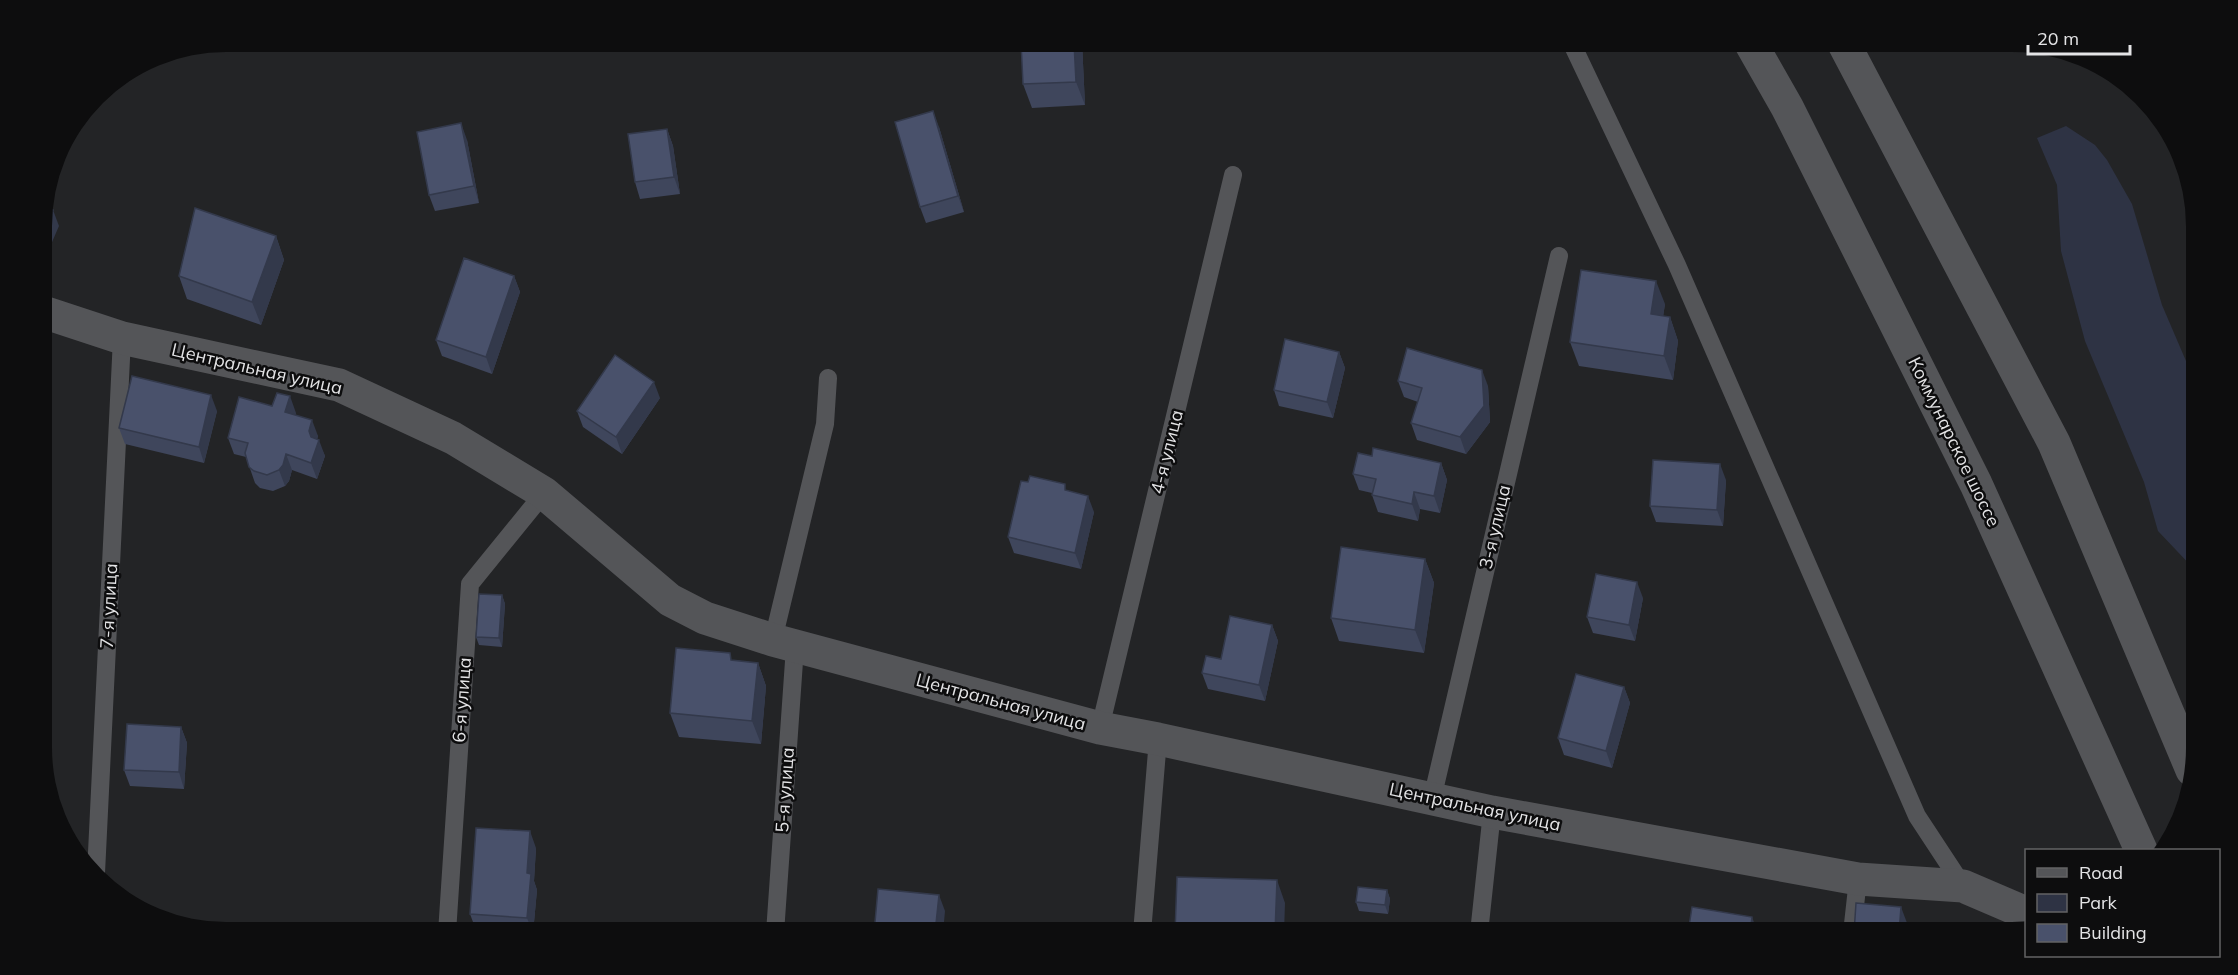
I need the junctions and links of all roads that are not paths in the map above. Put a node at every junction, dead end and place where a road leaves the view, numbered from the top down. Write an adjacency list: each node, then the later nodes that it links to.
1 (1577, 52): 19 (lane)
2 (1756, 52): 16 (street, Коммунарское шоссе)
3 (1848, 52): 13 (street)
4 (1233, 175): 11 (lane, 4-я улица)
5 (1559, 256): 14 (lane, 3-я улица)
6 (53, 315): 7 (street, Центральная улица)
7 (122, 338): 9 (street, Центральная улица); 17 (lane, 7-я улица)
8 (828, 378): 10 (lane, 5-я улица)
9 (544, 493): 10 (street, Центральная улица); 21 (lane, 6-я улица)
10 (784, 644): 11 (street, Центральная улица); 22 (lane, 5-я улица)
11 (1100, 728): 12 (street, Центральная улица)
12 (1158, 739): 14 (street, Центральная улица); 23 (lane)
13 (2185, 754)
14 (1432, 799): 15 (street, Центральная улица)
15 (1492, 812): 18 (street, Центральная улица); 24 (lane)
16 (2141, 849)
17 (96, 864)
18 (1858, 879): 19 (street, Центральная улица); 25 (lane)
19 (1963, 886): 20 (street, Центральная улица)
20 (2025, 913)
21 (448, 922)
22 (775, 922)
23 (1143, 922)
24 (1480, 922)
25 (1853, 922)

